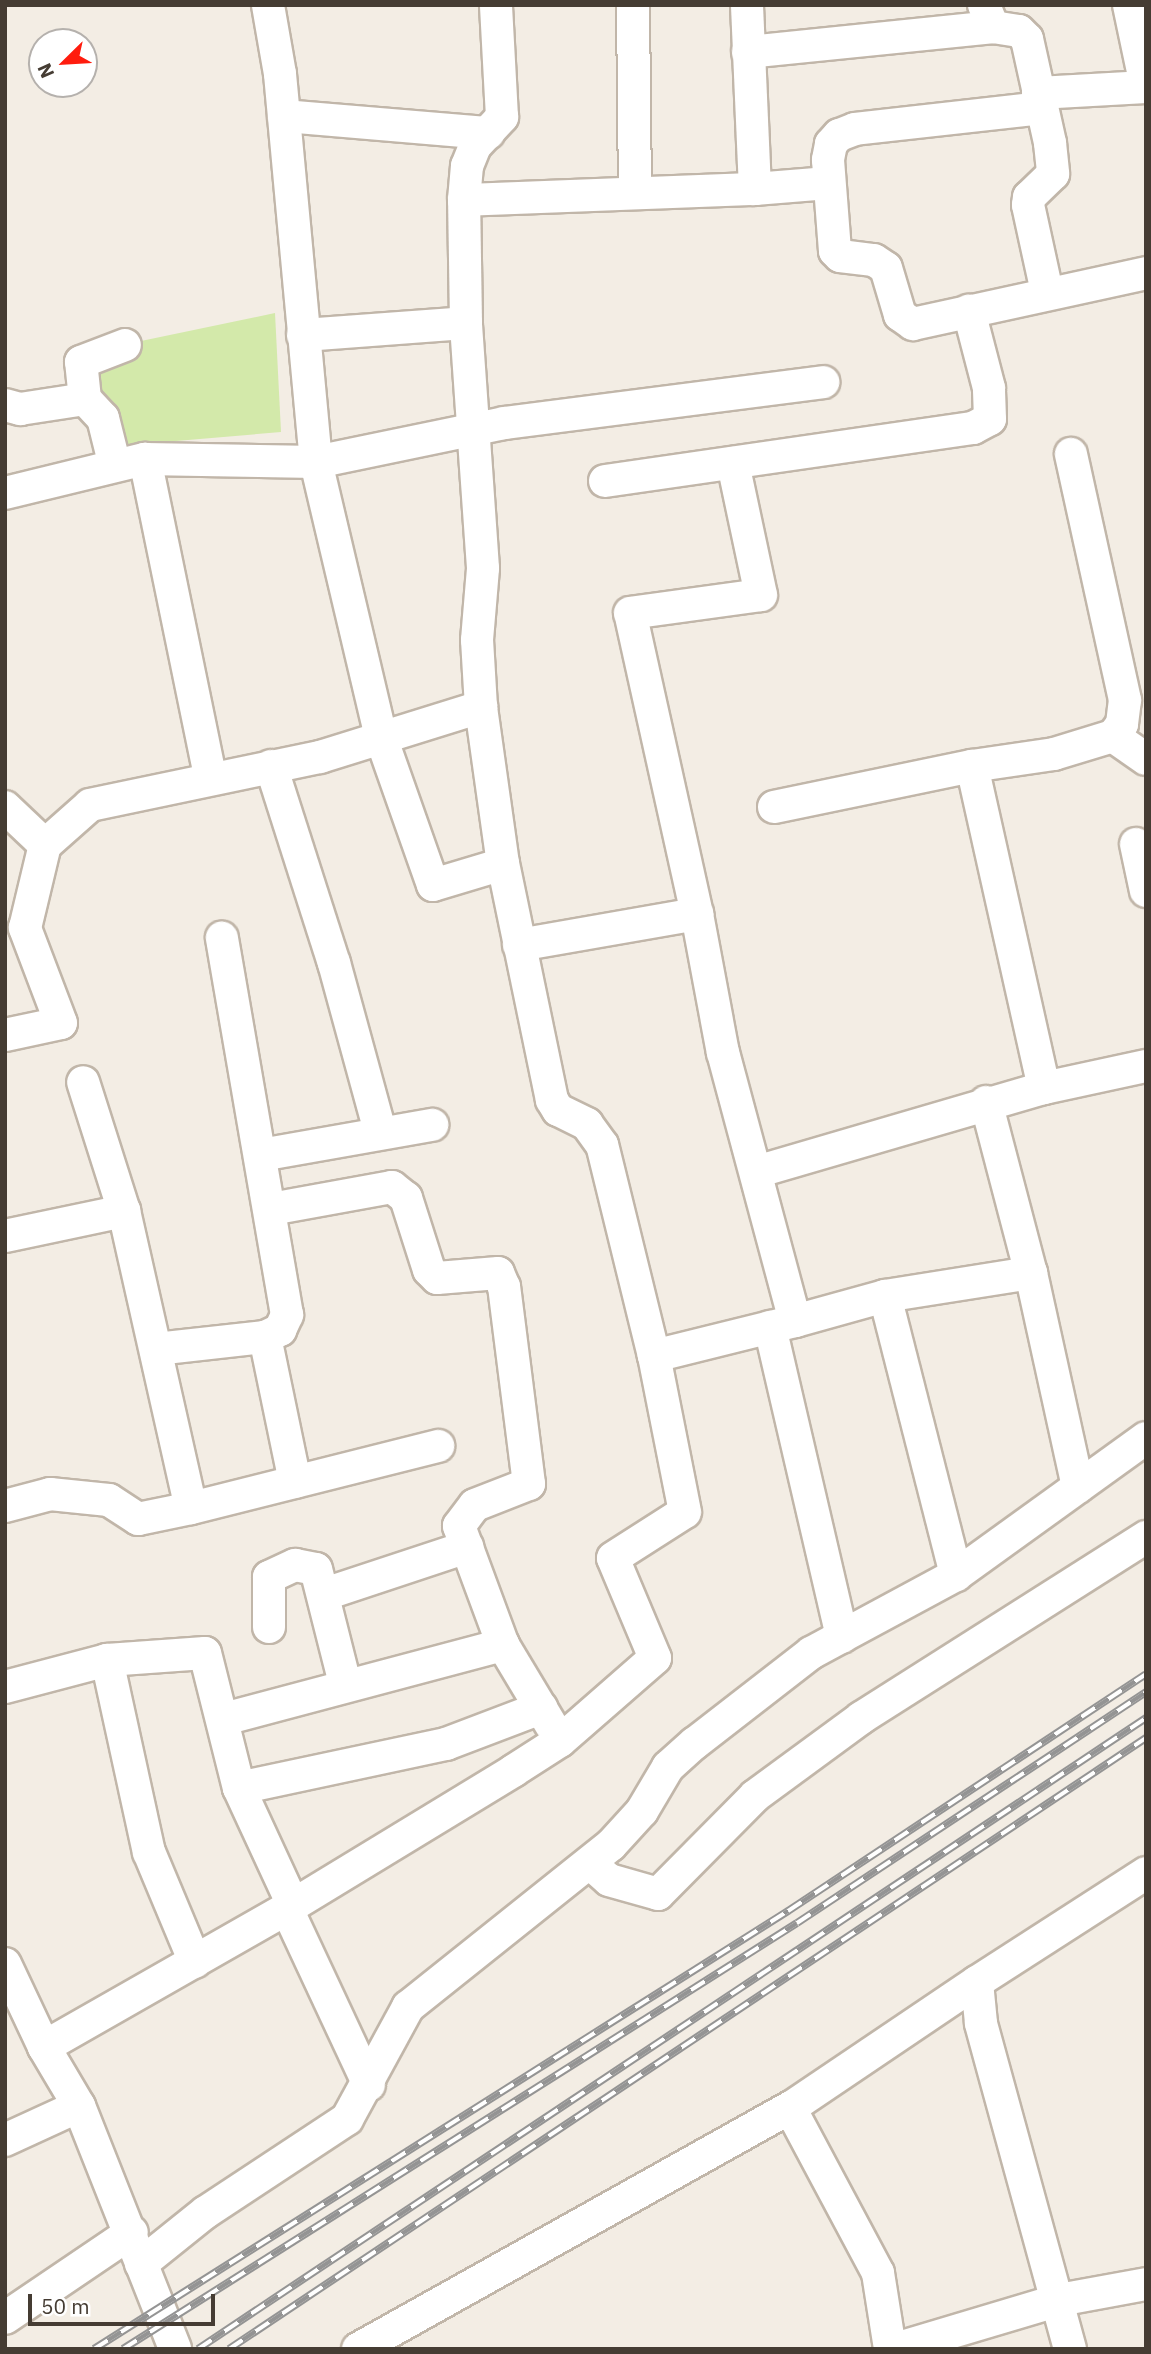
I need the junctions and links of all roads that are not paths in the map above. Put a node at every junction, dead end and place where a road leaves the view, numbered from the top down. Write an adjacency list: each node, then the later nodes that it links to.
1 (268, 5): 10 (street)
2 (496, 5): 11 (street)
3 (633, 5): 14 (street)
4 (747, 5): 7 (street)
5 (1129, 5): 8 (street)
6 (988, 16): 7 (street); 9 (street)
7 (748, 52): 13 (street)
8 (1146, 87): 9 (street)
9 (1040, 100): 12 (street); 17 (street)
10 (284, 116): 11 (street); 20 (street)
11 (488, 133): 15 (street)
12 (828, 184): 13 (street); 18 (street)
13 (755, 189): 14 (street)
14 (635, 192): 15 (street)
15 (464, 200): 19 (street)
16 (1146, 273): 17 (street)
17 (1046, 292): 18 (street)
18 (969, 311): 29 (street)
19 (466, 323): 20 (street); 25 (street)
20 (303, 335): 28 (street)
21 (125, 345): 23 (street)
22 (823, 382): 25 (street)
23 (85, 399): 24 (street); 30 (street)
24 (5, 405)
25 (475, 430): 28 (street); 33 (street)
26 (1071, 454): 34 (street)
27 (145, 458): 28 (street); 30 (street); 39 (street)
28 (316, 462): 35 (street)
29 (733, 463): 31 (street); 47 (street)
30 (115, 466): 32 (street)
31 (605, 481)
32 (5, 492)
33 (481, 707): 35 (street); 44 (street)
34 (1113, 736): 36 (street); 38 (street)
35 (381, 737): 37 (street); 44 (street)
36 (1146, 759)
37 (271, 766): 39 (street); 56 (street)
38 (972, 766): 41 (street); 53 (street)
39 (210, 777): 43 (street)
40 (5, 807): 43 (street)
41 (774, 807)
42 (1136, 844): 45 (street)
43 (45, 845): 46 (street)
44 (503, 864): 49 (street)
45 (1146, 891)
46 (20, 895): 50 (street)
47 (697, 914): 49 (street); 58 (street)
48 (222, 939): 57 (street)
49 (519, 945): 67 (street)
50 (5, 1035)
51 (1146, 1066): 53 (street)
52 (83, 1082): 60 (street)
53 (1044, 1088): 54 (street)
54 (986, 1102): 58 (street); 62 (street)
55 (432, 1125): 56 (street)
56 (380, 1131): 57 (street)
57 (261, 1155): 59 (street)
58 (756, 1172): 64 (street)
59 (271, 1209): 65 (street); 75 (street)
60 (124, 1211): 61 (street); 66 (street)
61 (5, 1236)
62 (1031, 1273): 63 (street); 71 (street)
63 (885, 1296): 64 (street); 76 (street)
64 (783, 1324): 67 (street); 79 (street)
65 (265, 1337): 66 (street); 70 (street)
66 (156, 1349): 73 (street)
67 (654, 1356): 86 (street)
68 (1146, 1438): 71 (street)
69 (438, 1446): 70 (street)
70 (295, 1482): 73 (street)
71 (1078, 1487): 76 (street)
72 (5, 1506): 73 (street)
73 (191, 1508)
74 (1146, 1537): 88 (street)
75 (467, 1547): 77 (street); 80 (street)
76 (956, 1575): 79 (street)
77 (325, 1594): 78 (street); 82 (street)
78 (269, 1627)
79 (842, 1637): 88 (street)
80 (503, 1645): 82 (street); 84 (street)
81 (107, 1660): 83 (street); 85 (street); 91 (street)
82 (345, 1684): 85 (street)
83 (5, 1687)
84 (541, 1708): 86 (street); 87 (street)
85 (224, 1719): 87 (street)
86 (560, 1741): 90 (street)
87 (239, 1788): 90 (street)
88 (590, 1863): 96 (street)
89 (1146, 1872): 93 (street)
90 (290, 1907): 91 (street); 96 (street)
91 (195, 1962): 95 (street)
92 (5, 1964): 94 (street)
93 (977, 1982): 98 (street); 103 (street)
94 (13, 2002): 95 (street)
95 (44, 2047): 97 (street)
96 (369, 2085): 101 (street)
97 (79, 2106): 99 (street); 100 (street)
98 (790, 2108): 107 (street); 108 (street)
99 (5, 2140)
100 (132, 2232): 101 (street); 104 (street)
101 (141, 2264): 106 (street)
102 (1146, 2284): 103 (street)
103 (1059, 2300): 105 (street); 109 (street)
104 (5, 2318)
105 (974, 2339): 108 (street)
106 (175, 2349)
107 (358, 2349)
108 (893, 2349)
109 (1070, 2349)

